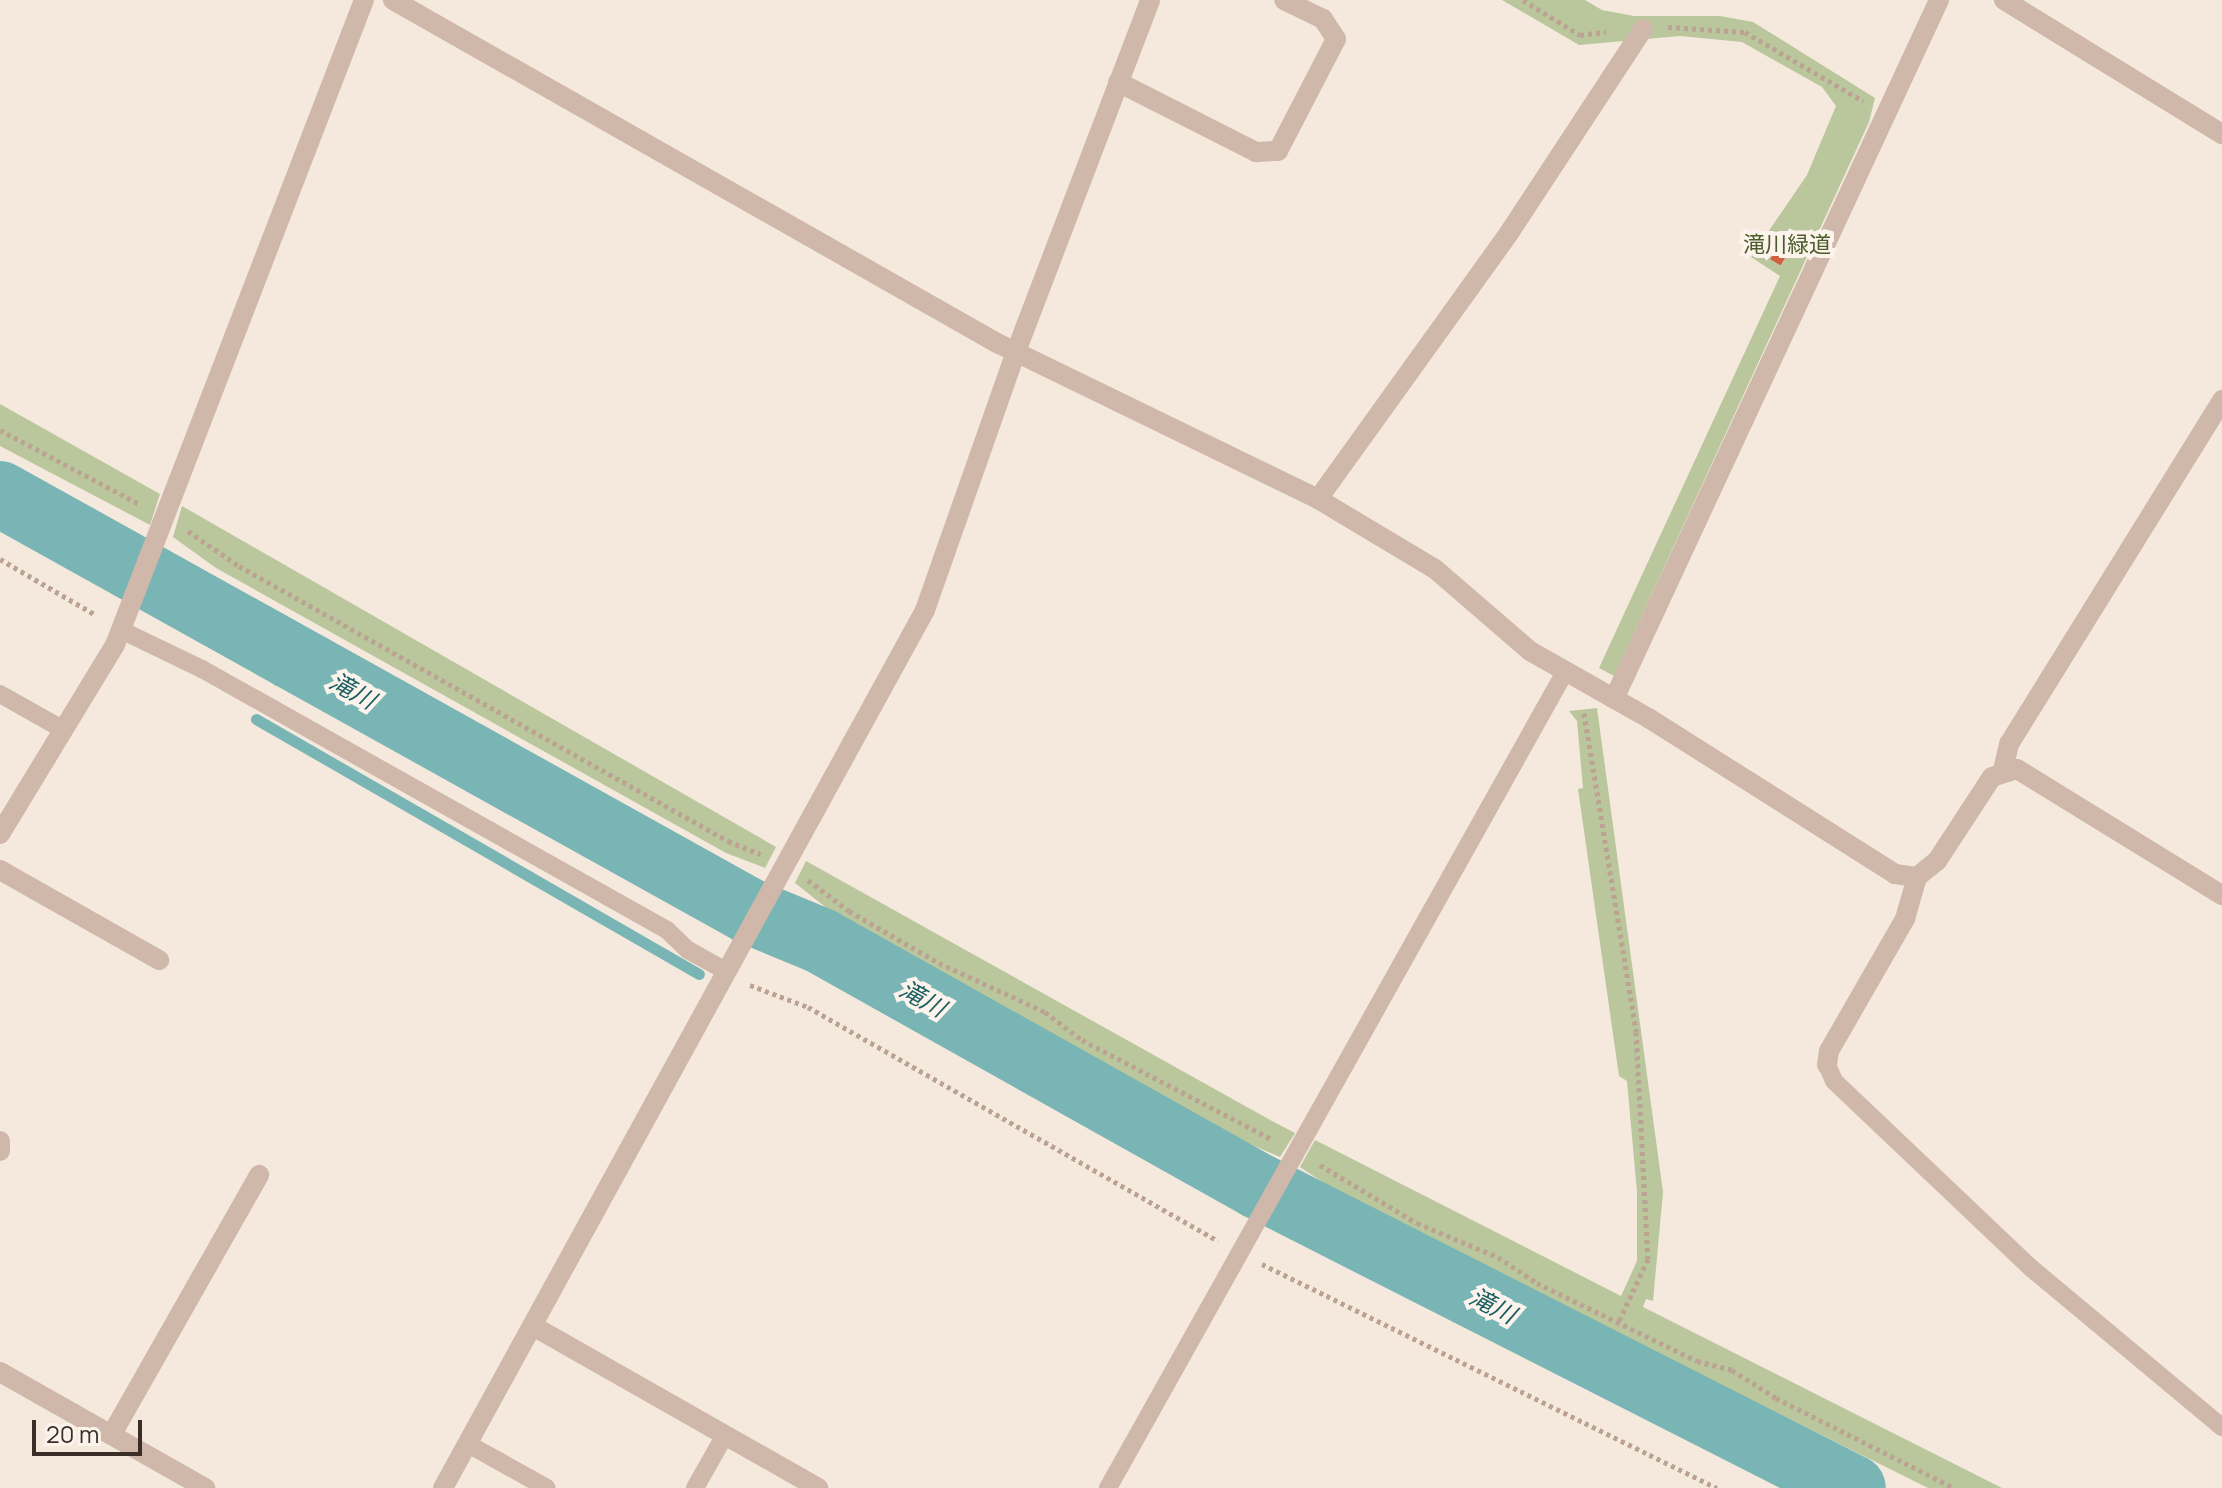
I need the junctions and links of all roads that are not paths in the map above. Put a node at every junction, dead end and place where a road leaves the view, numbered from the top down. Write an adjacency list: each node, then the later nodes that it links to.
1 (364, 0): 13 (street)
2 (393, 0): 10 (street)
3 (1150, 0): 8 (street)
4 (1284, 0): 8 (street)
5 (1939, 0): 16 (street)
6 (2004, 0): 9 (street)
7 (1643, 29): 12 (street)
8 (1118, 82): 10 (street)
9 (2222, 134)
10 (1017, 349): 12 (street); 24 (street)
11 (2222, 400): 18 (street)
12 (1318, 499): 14 (street)
13 (124, 623): 17 (street); 24 (lane)
14 (1565, 672): 16 (street); 40 (lane)
15 (0, 694): 17 (lane)
16 (1614, 699): 21 (street)
17 (62, 729): 19 (street)
18 (2003, 770): 21 (street); 22 (street)
19 (0, 834)
20 (0, 870): 23 (street)
21 (1917, 877): 25 (street)
22 (2222, 895)
23 (159, 960)
24 (729, 965): 29 (street)
25 (1827, 1065): 31 (lane)
26 (0, 1141): 27 (street)
27 (0, 1151)
28 (259, 1175): 32 (street)
29 (533, 1326): 33 (street); 34 (street)
30 (0, 1372): 32 (street)
31 (2222, 1427)
32 (112, 1434): 35 (street)
33 (725, 1435): 38 (lane); 39 (street)
34 (468, 1444): 36 (street); 37 (lane)
35 (205, 1488)
36 (443, 1488)
37 (547, 1488)
38 (695, 1488)
39 (818, 1488)
40 (1108, 1488)

